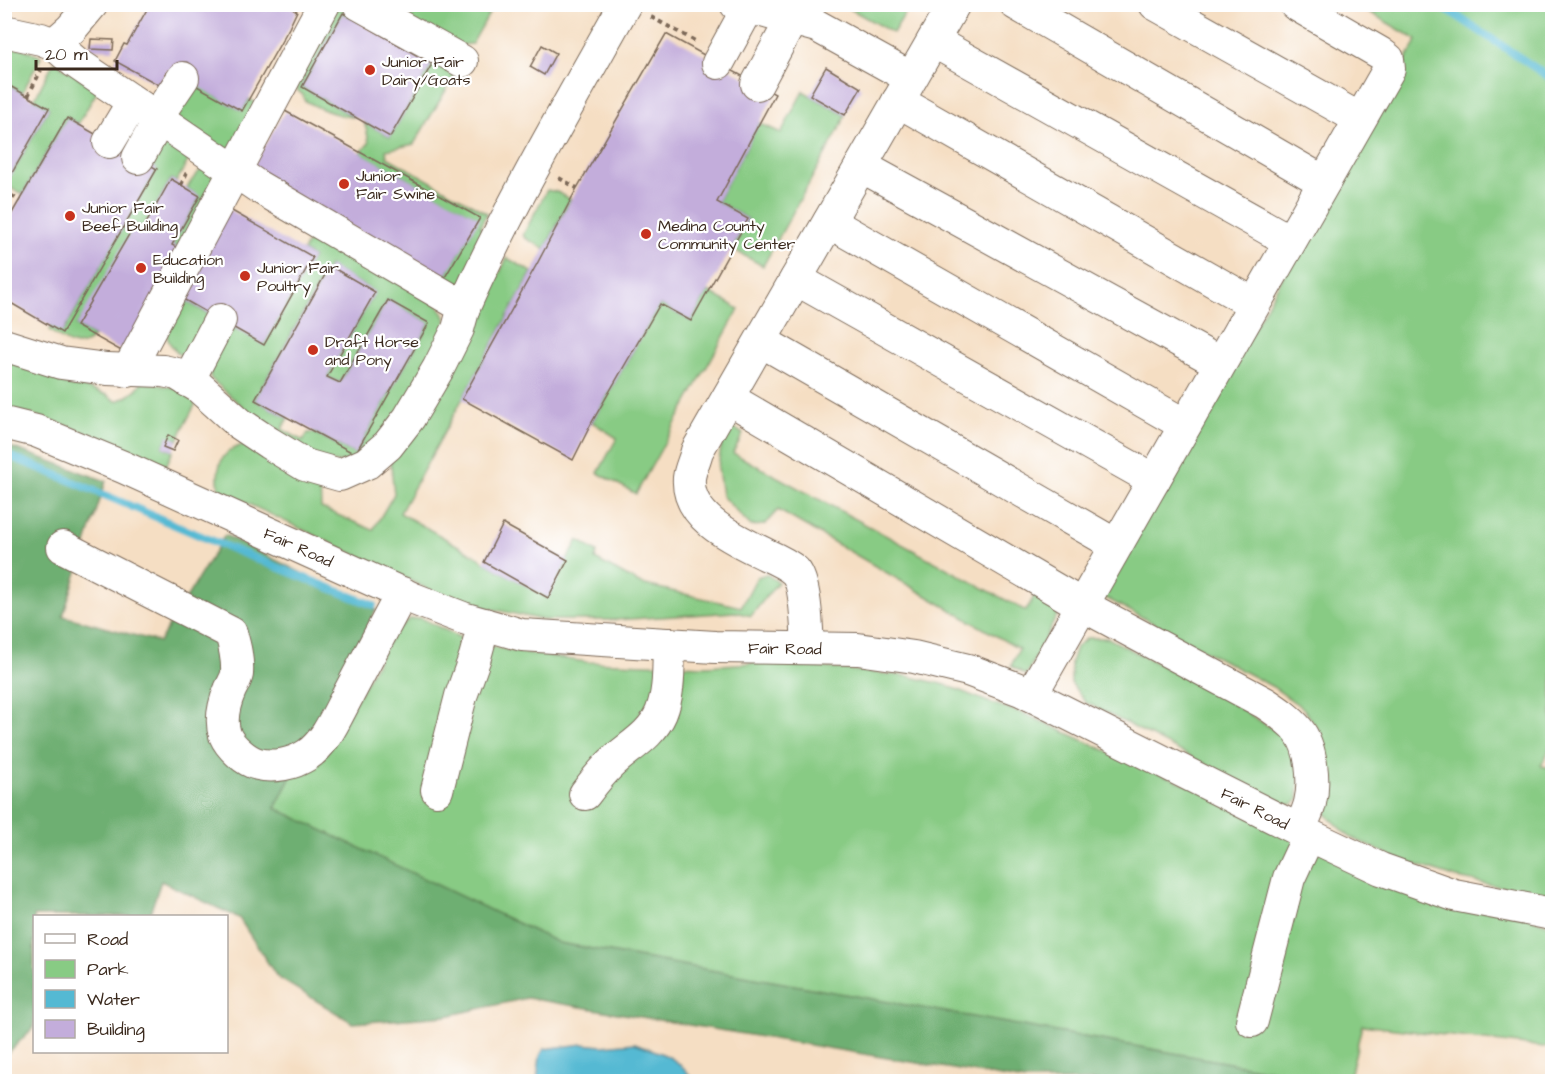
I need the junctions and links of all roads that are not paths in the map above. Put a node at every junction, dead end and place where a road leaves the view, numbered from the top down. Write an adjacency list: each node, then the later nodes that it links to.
1 (92, 4): 13 (street)
2 (324, 4): 24 (street)
3 (359, 4): 14 (street)
4 (625, 4): 30 (street)
5 (954, 4): 12 (street)
6 (1016, 4): 25 (street)
7 (1155, 4): 20 (street)
8 (742, 6): 10 (street); 15 (street)
9 (1308, 8): 20 (street)
10 (792, 19): 17 (street); 18 (street)
11 (4, 31): 13 (street)
12 (933, 41): 18 (street); 27 (street)
13 (54, 44): 19 (street)
14 (462, 61)
15 (718, 63)
16 (183, 78): 19 (street)
17 (757, 84)
18 (905, 89): 23 (street); 29 (street)
19 (150, 113): 21 (street); 22 (street); 24 (street)
20 (1360, 119): 25 (street)
21 (109, 142)
22 (138, 158)
23 (861, 166): 26 (street); 34 (street)
24 (234, 171): 30 (street); 35 (street)
25 (1324, 182): 27 (street)
26 (829, 222): 28 (street); 39 (street)
27 (1290, 241): 29 (street)
28 (796, 279): 32 (street); 40 (street)
29 (1254, 304): 34 (street)
30 (464, 307): 36 (street)
31 (220, 320): 36 (street)
32 (761, 341): 37 (street); 41 (street)
33 (4, 345): 35 (street)
34 (1220, 363): 39 (street)
35 (128, 371): 36 (street)
36 (188, 381)
37 (728, 398): 44 (street); 47 (street)
38 (4, 423): 43 (street, Fair Road)
39 (1185, 425): 40 (street)
40 (1154, 480): 41 (street)
41 (1116, 545): 44 (street)
42 (63, 547): 43 (street)
43 (402, 593): 45 (street, Fair Road)
44 (1082, 605): 48 (street); 51 (street)
45 (484, 624): 46 (street, Fair Road); 49 (street)
46 (669, 644): 47 (street, Fair Road); 50 (street)
47 (808, 648): 48 (street, Fair Road)
48 (1030, 695): 51 (street, Fair Road)
49 (437, 790)
50 (585, 794)
51 (1304, 832): 52 (street, Fair Road); 53 (street)
52 (1552, 914)
53 (1252, 1021)

